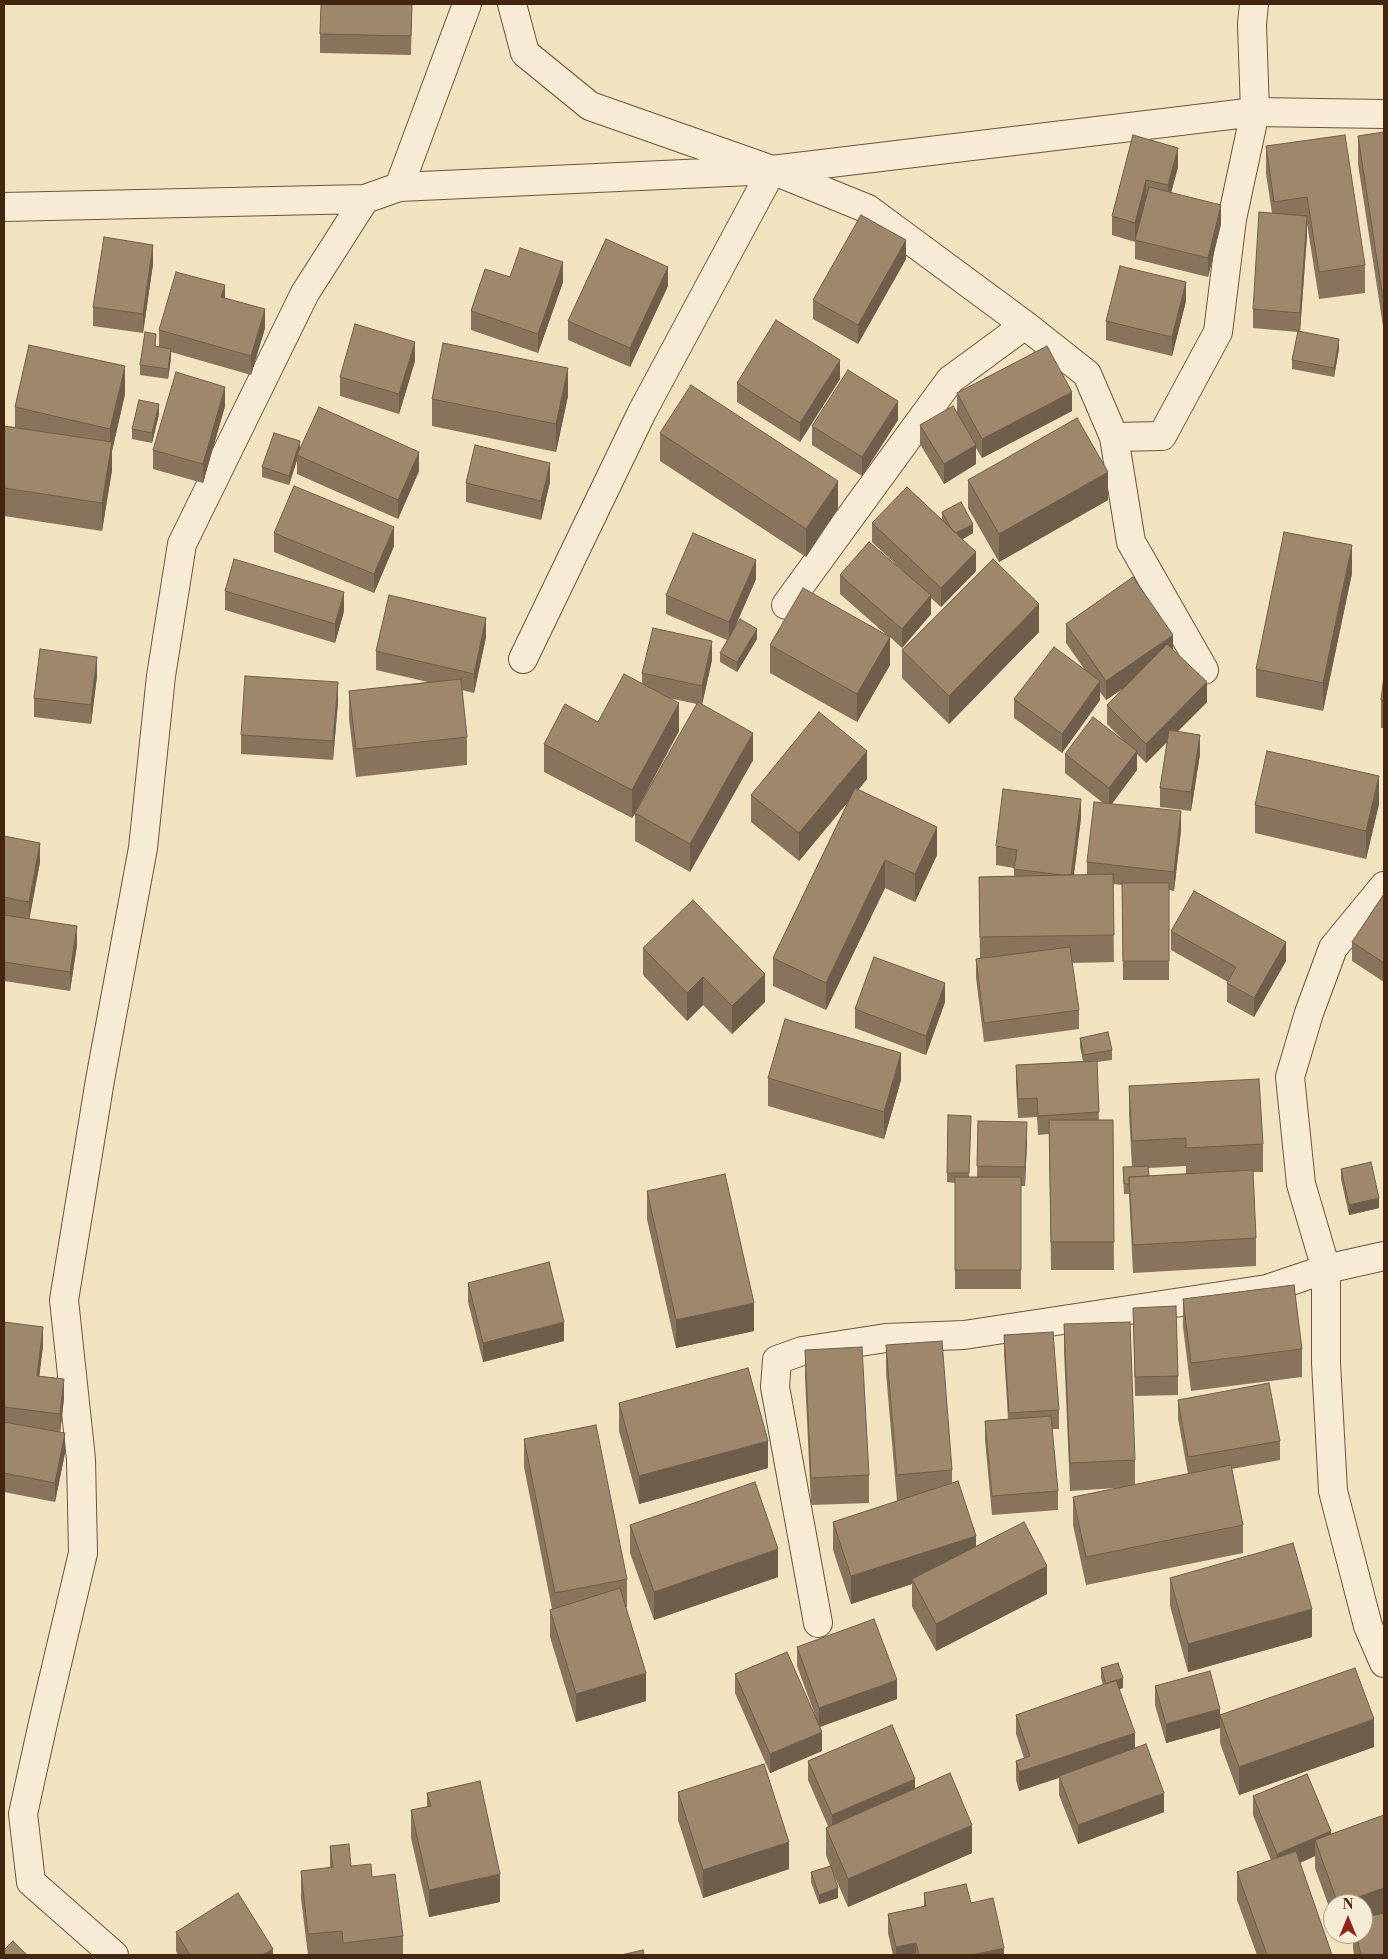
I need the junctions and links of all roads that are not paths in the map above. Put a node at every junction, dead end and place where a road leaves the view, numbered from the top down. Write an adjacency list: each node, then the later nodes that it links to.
1 (467, 4): 7 (street)
2 (512, 4): 6 (street)
3 (1254, 4): 4 (street)
4 (1255, 112): 5 (street); 6 (street); 11 (street)
5 (1384, 114)
6 (772, 170): 7 (street); 10 (street); 13 (street)
7 (399, 187): 8 (street)
8 (365, 199): 9 (street); 20 (street)
9 (4, 207)
10 (1025, 325): 11 (street); 12 (street)
11 (1114, 438): 14 (street)
12 (786, 605)
13 (523, 659)
14 (1204, 670)
15 (1384, 886): 17 (street)
16 (1384, 1256): 17 (street)
17 (1326, 1269): 18 (street); 19 (street)
18 (818, 1623)
19 (1384, 1663)
20 (114, 1955)

